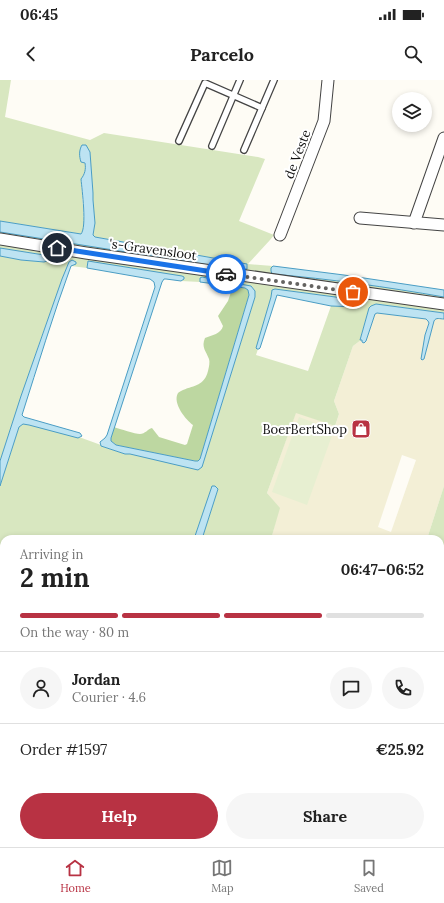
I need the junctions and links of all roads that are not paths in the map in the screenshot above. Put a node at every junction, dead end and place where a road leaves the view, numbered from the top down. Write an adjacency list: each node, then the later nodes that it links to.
1 (240, 80): 4 (lane)
2 (274, 80): 5 (lane)
3 (328, 80): 13 (street, de Veste)
4 (233, 95): 5 (lane); 7 (lane); 8 (lane)
5 (262, 108): 9 (lane)
6 (444, 138): 11 (street)
7 (180, 141)
8 (212, 146)
9 (244, 150)
10 (360, 218): 11 (street)
11 (414, 223): 12 (street)
12 (444, 225)
13 (280, 235)
14 (0, 239): 15 (street, 's-Gravensloot)
15 (444, 304)

